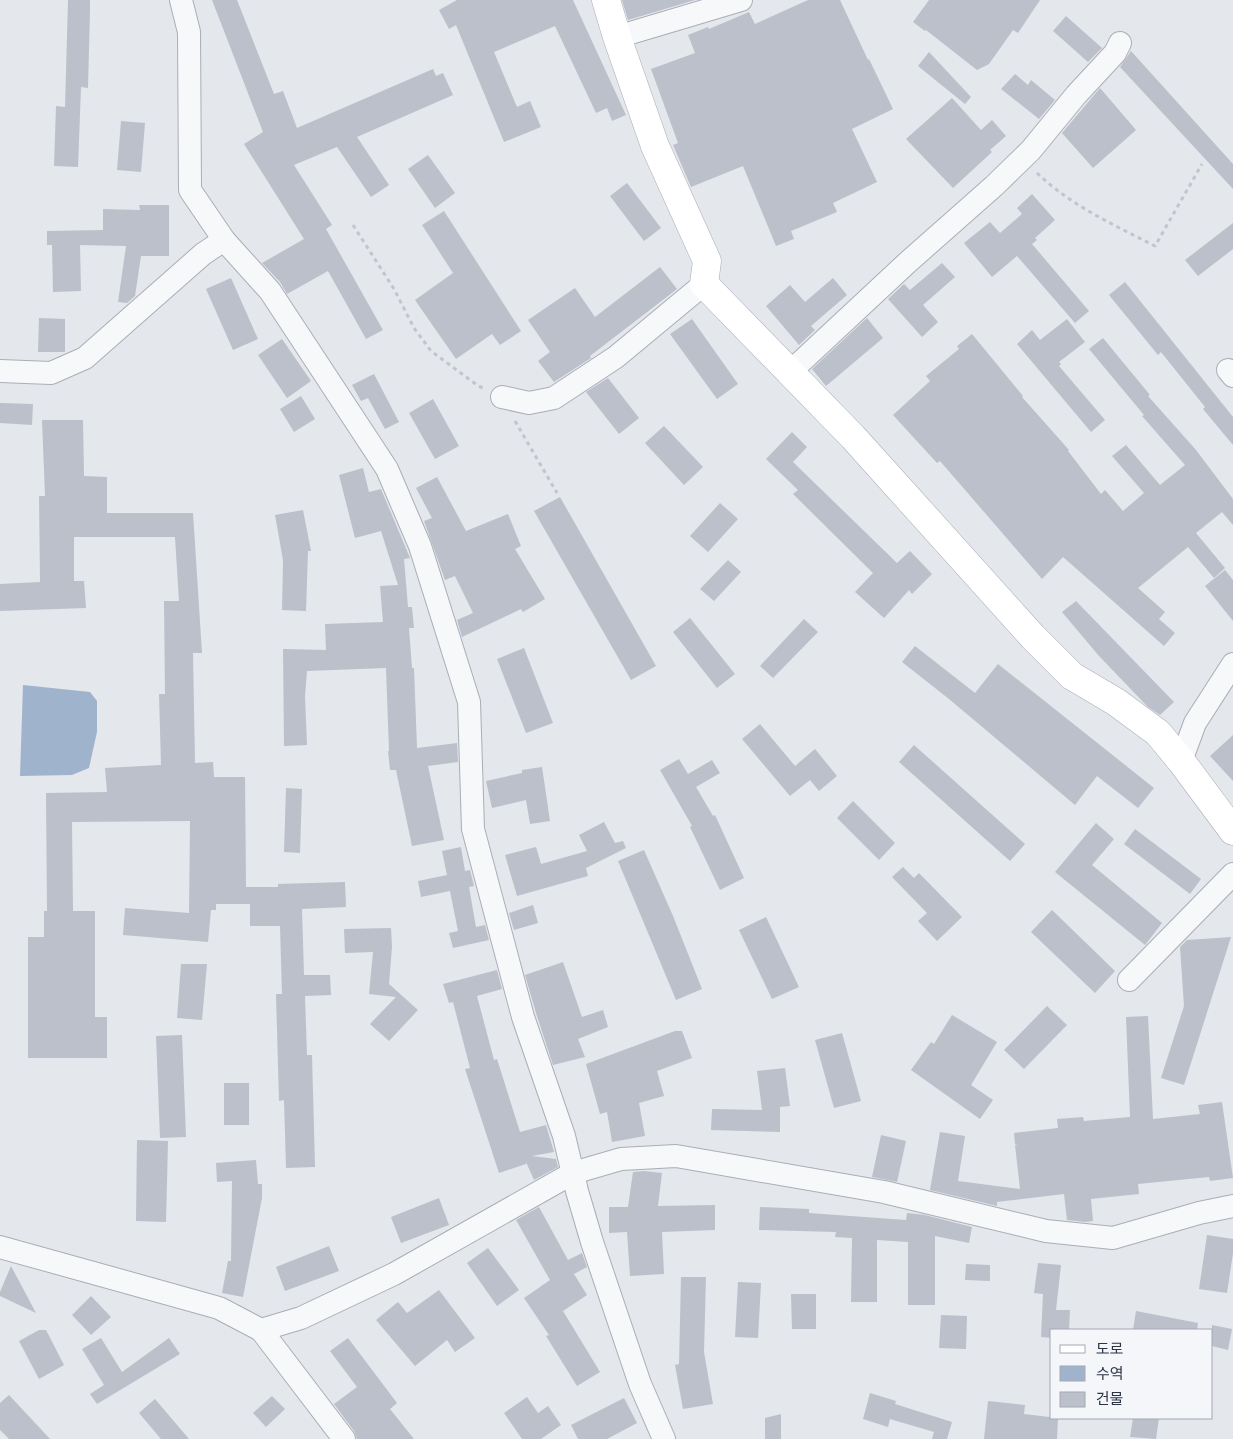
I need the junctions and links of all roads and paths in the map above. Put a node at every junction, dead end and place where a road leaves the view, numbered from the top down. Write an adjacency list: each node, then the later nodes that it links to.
1 (181, 0): 9 (street)
2 (606, 0): 4 (street)
3 (741, 0): 4 (street)
4 (617, 37): 10 (street)
5 (1120, 43): 6 (street)
6 (1022, 159): 7 (path); 12 (street)
7 (1202, 164)
8 (353, 224): 13 (path)
9 (224, 240): 11 (street); 20 (street)
10 (704, 284): 12 (street); 13 (street)
11 (0, 371)
12 (790, 372): 16 (street)
13 (502, 398): 14 (path)
14 (557, 493)
15 (1233, 664): 16 (street)
16 (1181, 761): 17 (street)
17 (1233, 830)
18 (1233, 874): 19 (street)
19 (1129, 980)
20 (573, 1173): 21 (street); 23 (street); 25 (street)
21 (1233, 1206)
22 (0, 1247): 23 (street)
23 (261, 1330): 24 (street)
24 (344, 1439)
25 (664, 1439)

